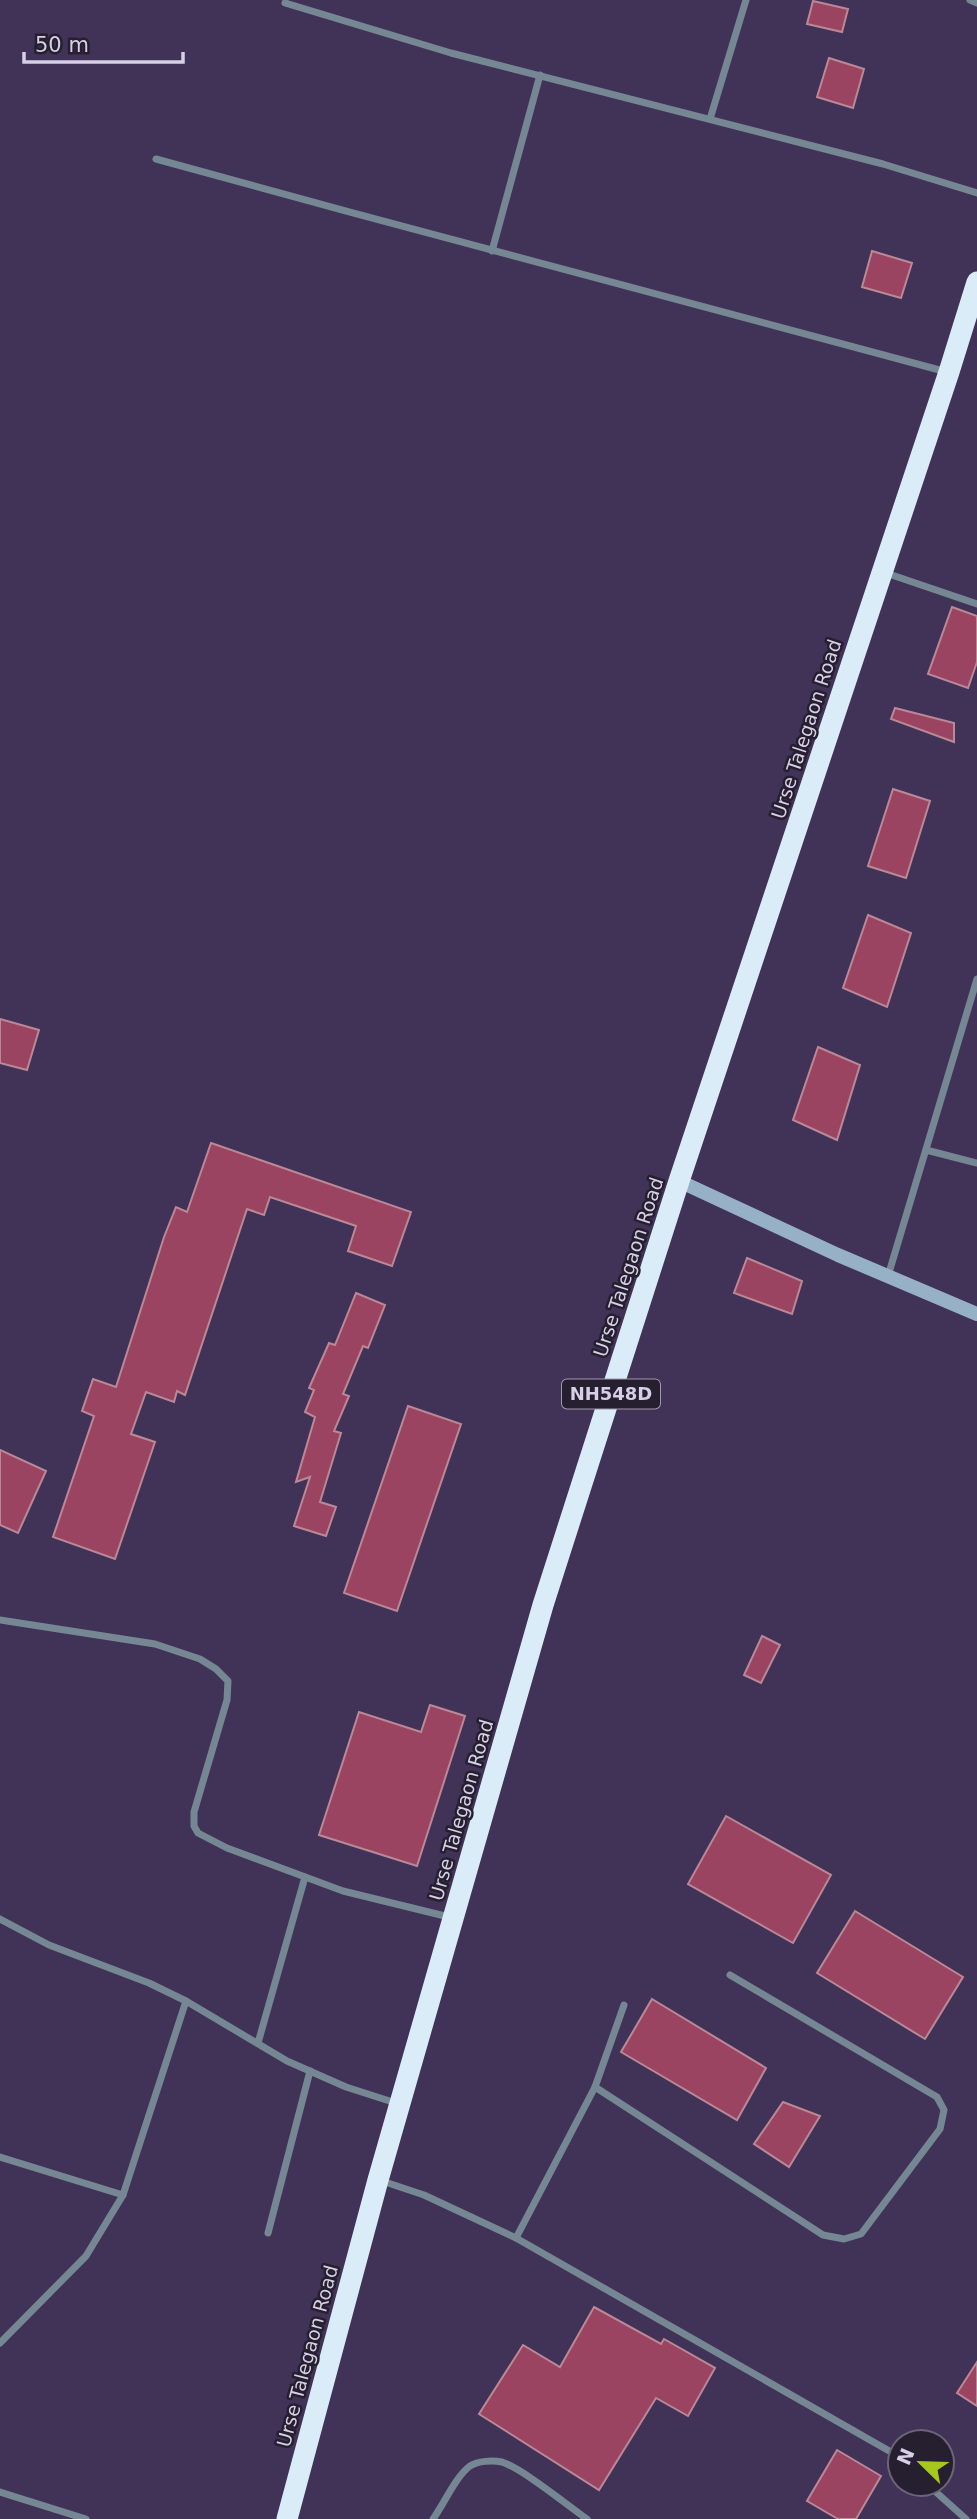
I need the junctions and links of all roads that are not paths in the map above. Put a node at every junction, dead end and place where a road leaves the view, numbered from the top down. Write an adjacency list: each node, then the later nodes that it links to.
1 (746, 0): 6 (street)
2 (970, 0): 4 (street)
3 (285, 2): 5 (street)
4 (977, 3)
5 (540, 75): 6 (street); 9 (street)
6 (710, 119): 8 (street)
7 (156, 159): 9 (street)
8 (977, 193)
9 (492, 251): 11 (street)
10 (977, 282): 11 (highway, Urse Talegaon Road / NH548D)
11 (949, 372): 12 (highway, Urse Talegaon Road / NH548D)
12 (883, 572): 13 (street); 17 (highway, Urse Talegaon Road / NH548D)
13 (977, 604)
14 (977, 979): 15 (street)
15 (926, 1150): 16 (street); 18 (street)
16 (977, 1163)
17 (679, 1181): 18 (street); 22 (highway, Urse Talegaon Road / NH548D)
18 (887, 1276): 19 (street)
19 (977, 1314)
20 (0, 1619): 21 (street)
21 (305, 1877): 22 (street); 27 (street)
22 (453, 1918): 30 (highway, Urse Talegaon Road / NH548D)
23 (0, 1919): 25 (street)
24 (730, 1975): 29 (street)
25 (186, 2001): 27 (street); 33 (street)
26 (624, 2005): 29 (street)
27 (258, 2043): 28 (street)
28 (310, 2071): 30 (street); 34 (street)
29 (595, 2087): 35 (street)
30 (400, 2104): 32 (highway, Urse Talegaon Road / NH548D)
31 (0, 2157): 33 (street)
32 (378, 2180): 35 (street); 41 (highway, Urse Talegaon Road / NH548D)
33 (123, 2195): 36 (street)
34 (268, 2233)
35 (516, 2238): 37 (street)
36 (0, 2343)
37 (886, 2449)
38 (0, 2492): 40 (street)
39 (943, 2498): 44 (street)
40 (86, 2519)
41 (287, 2519)
42 (433, 2519): 43 (street)
43 (587, 2519)
44 (966, 2519)

